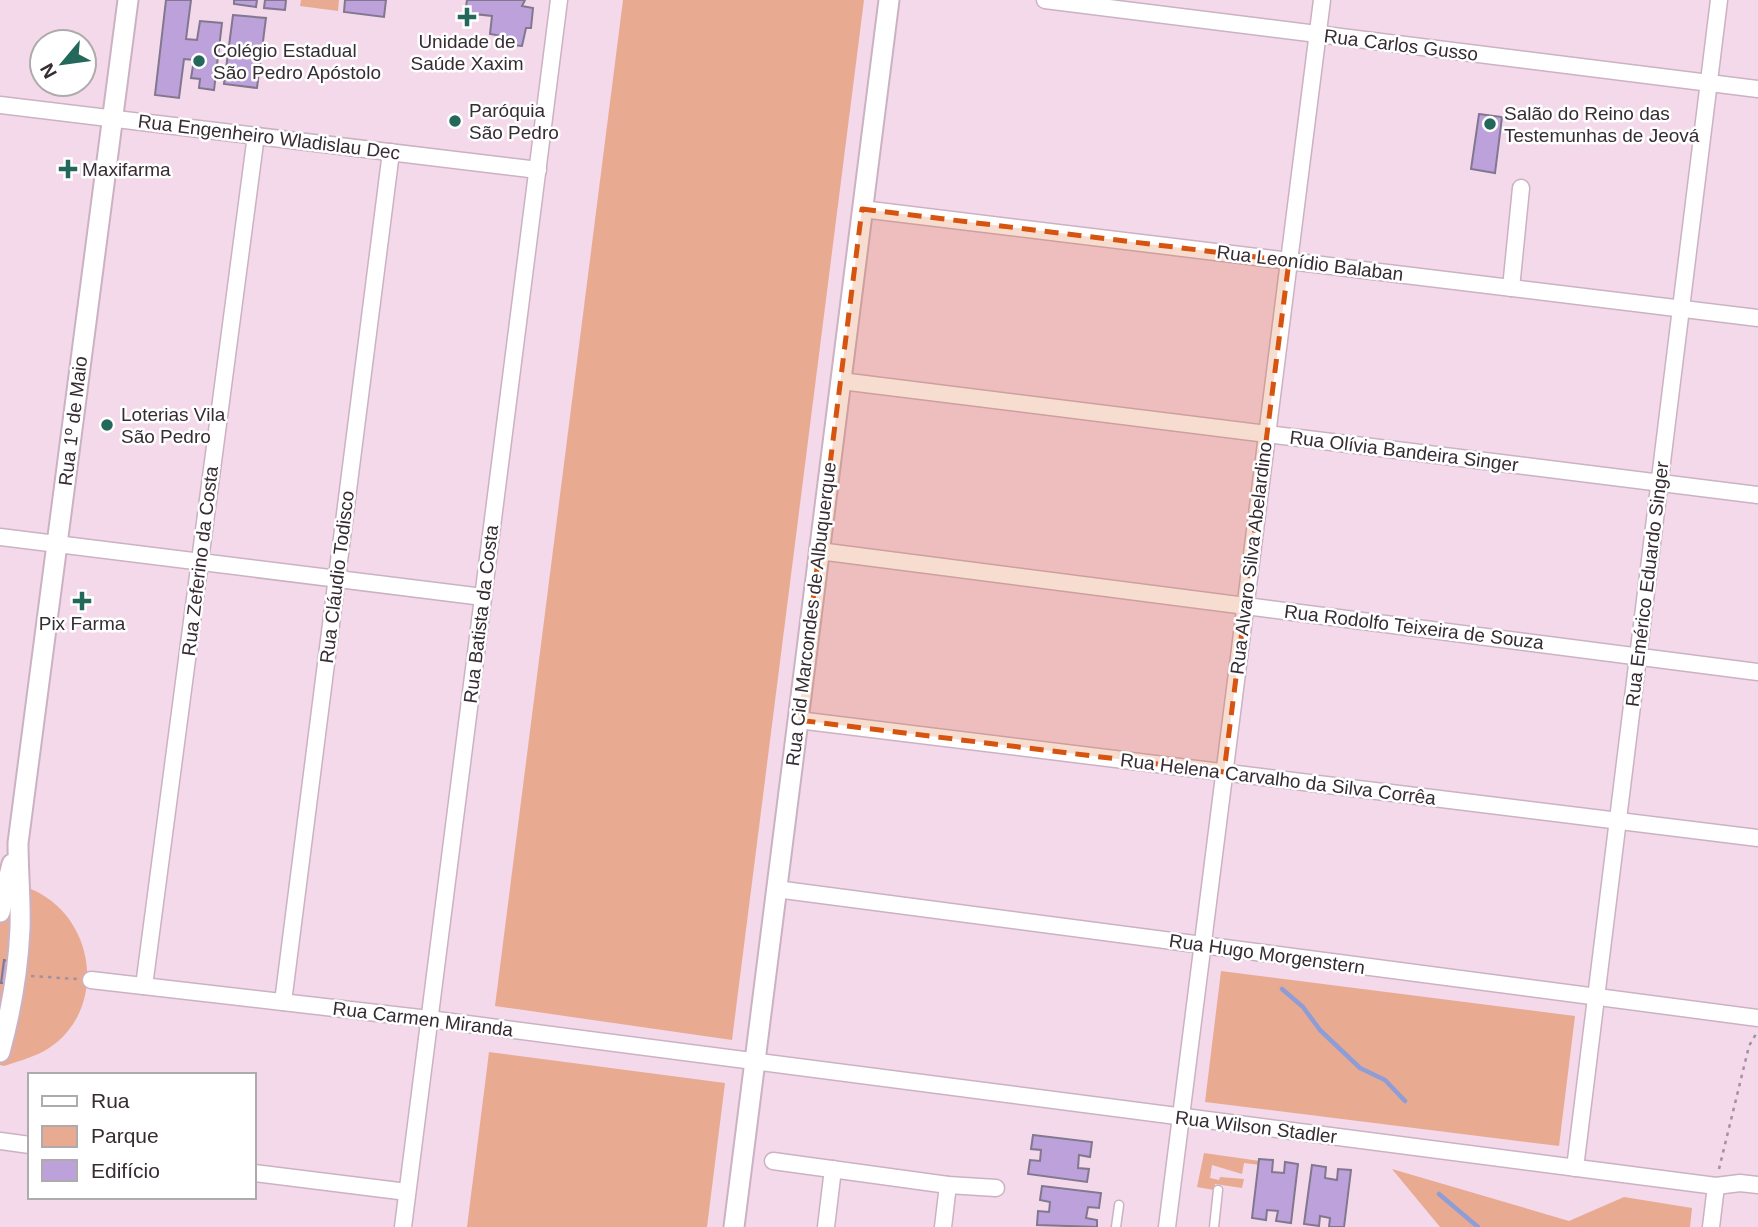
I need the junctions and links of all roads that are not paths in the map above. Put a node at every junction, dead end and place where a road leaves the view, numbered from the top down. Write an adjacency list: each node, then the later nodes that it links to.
1 (128, 0): 11 (street, Rua 1º de Maio)
2 (559, 0): 14 (street, Rua Batista da Costa)
3 (889, 0): 16 (street, Rua Cid Marcondes de Albuquerque)
4 (1045, 0): 7 (street, Rua Carlos Gusso)
5 (1322, 0): 7 (street, Rua Alvaro Silva Abelardino)
6 (1719, 0): 8 (street, Rua Emérico Eduardo Singer)
7 (1318, 34): 8 (street, Rua Carlos Gusso); 17 (street, Rua Alvaro Silva Abelardino)
8 (1709, 83): 9 (street, Rua Carlos Gusso); 19 (street, Rua Emérico Eduardo Singer)
9 (1758, 89)
10 (0, 105): 11 (street, Rua Engenheiro Wladislau Dec)
11 (112, 118): 12 (street, Rua Engenheiro Wladislau Dec); 26 (street, Rua 1º de Maio)
12 (256, 135): 13 (street, Rua Engenheiro Wladislau Dec); 28 (street, Rua Zeferino da Costa)
13 (391, 152): 14 (street, Rua Engenheiro Wladislau Dec); 29 (street, Rua Cláudio Todisco)
14 (538, 170): 30 (street, Rua Batista da Costa)
15 (1521, 188): 18 (street)
16 (862, 209): 17 (street, Rua Leonídio Balaban); 21 (street, Rua Cid Marcondes de Albuquerque)
17 (1289, 261): 18 (street, Rua Leonídio Balaban); 22 (street, Rua Alvaro Silva Abelardino)
18 (1511, 288): 19 (street, Rua Leonídio Balaban)
19 (1681, 309): 20 (street, Rua Leonídio Balaban); 23 (street, Rua Emérico Eduardo Singer)
20 (1758, 318)
21 (841, 382): 22 (street, Rua Olívia Bandeira Singer); 27 (street, Rua Cid Marcondes de Albuquerque)
22 (1267, 434): 23 (street, Rua Olívia Bandeira Singer); 31 (street, Rua Alvaro Silva Abelardino)
23 (1660, 483): 24 (street, Rua Olívia Bandeira Singer); 32 (street, Rua Emérico Eduardo Singer)
24 (1758, 495)
25 (0, 537): 26 (street)
26 (57, 544): 28 (street); 38 (street, Rua 1º de Maio)
27 (819, 551): 31 (street, Rua Rodolfo Teixeira de Souza); 34 (street, Rua Cid Marcondes de Albuquerque)
28 (200, 562): 29 (street); 43 (street, Rua Zeferino da Costa)
29 (337, 579): 30 (street); 45 (street, Rua Cláudio Todisco)
30 (483, 597): 47 (street, Rua Batista da Costa)
31 (1245, 606): 32 (street, Rua Rodolfo Teixeira de Souza); 35 (street, Rua Alvaro Silva Abelardino)
32 (1639, 656): 33 (street, Rua Rodolfo Teixeira de Souza); 36 (street, Rua Emérico Eduardo Singer)
33 (1758, 672)
34 (798, 720): 35 (street, Rua Helena Carvalho da Silva Corrêa); 39 (street, Rua Cid Marcondes de Albuquerque)
35 (1224, 772): 36 (street, Rua Helena Carvalho da Silva Corrêa); 41 (street, Rua Alvaro Silva Abelardino)
36 (1618, 821): 37 (street, Rua Helena Carvalho da Silva Corrêa); 44 (street, Rua Emérico Eduardo Singer)
37 (1758, 838)
38 (18, 843): 40 (street, Rua 1º de Maio); 48 (street, Rua 1º de Maio)
39 (776, 889): 41 (street, Rua Hugo Morgenstern); 49 (street, Rua Cid Marcondes de Albuquerque)
40 (0, 912)
41 (1202, 945): 44 (street, Rua Hugo Morgenstern); 50 (street, Rua Alvaro Silva Abelardino)
42 (91, 980): 43 (street, Rua Carmen Miranda)
43 (144, 986): 45 (street, Rua Carmen Miranda)
44 (1596, 997): 46 (street, Rua Hugo Morgenstern); 54 (street, Rua Emérico Eduardo Singer)
45 (283, 1002): 47 (street, Rua Carmen Miranda)
46 (1758, 1018)
47 (429, 1019): 49 (street, Rua Carmen Miranda); 62 (street, Rua Batista da Costa)
48 (0, 1052)
49 (755, 1062): 50 (street, Rua Wilson Stadler); 65 (street, Rua Cid Marcondes de Albuquerque)
50 (1180, 1117): 54 (street, Rua Wilson Stadler); 69 (street, Rua Alvaro Silva Abelardino)
51 (0, 1141): 52 (street)
52 (28, 1145)
53 (773, 1161): 55 (street)
54 (1575, 1168): 59 (street, Rua Wilson Stadler)
55 (833, 1169): 57 (street); 66 (street)
56 (256, 1173): 62 (street)
57 (948, 1185): 60 (street); 67 (street)
58 (1758, 1185): 59 (street, Rua Wilson Stadler)
59 (1716, 1186): 71 (street)
60 (996, 1188)
61 (1218, 1190): 70 (lane)
62 (407, 1192): 64 (street, Rua Batista da Costa)
63 (1119, 1205): 68 (lane)
64 (403, 1227)
65 (734, 1227)
66 (826, 1227)
67 (943, 1227)
68 (1116, 1227)
69 (1167, 1227)
70 (1213, 1227)
71 (1711, 1227)

